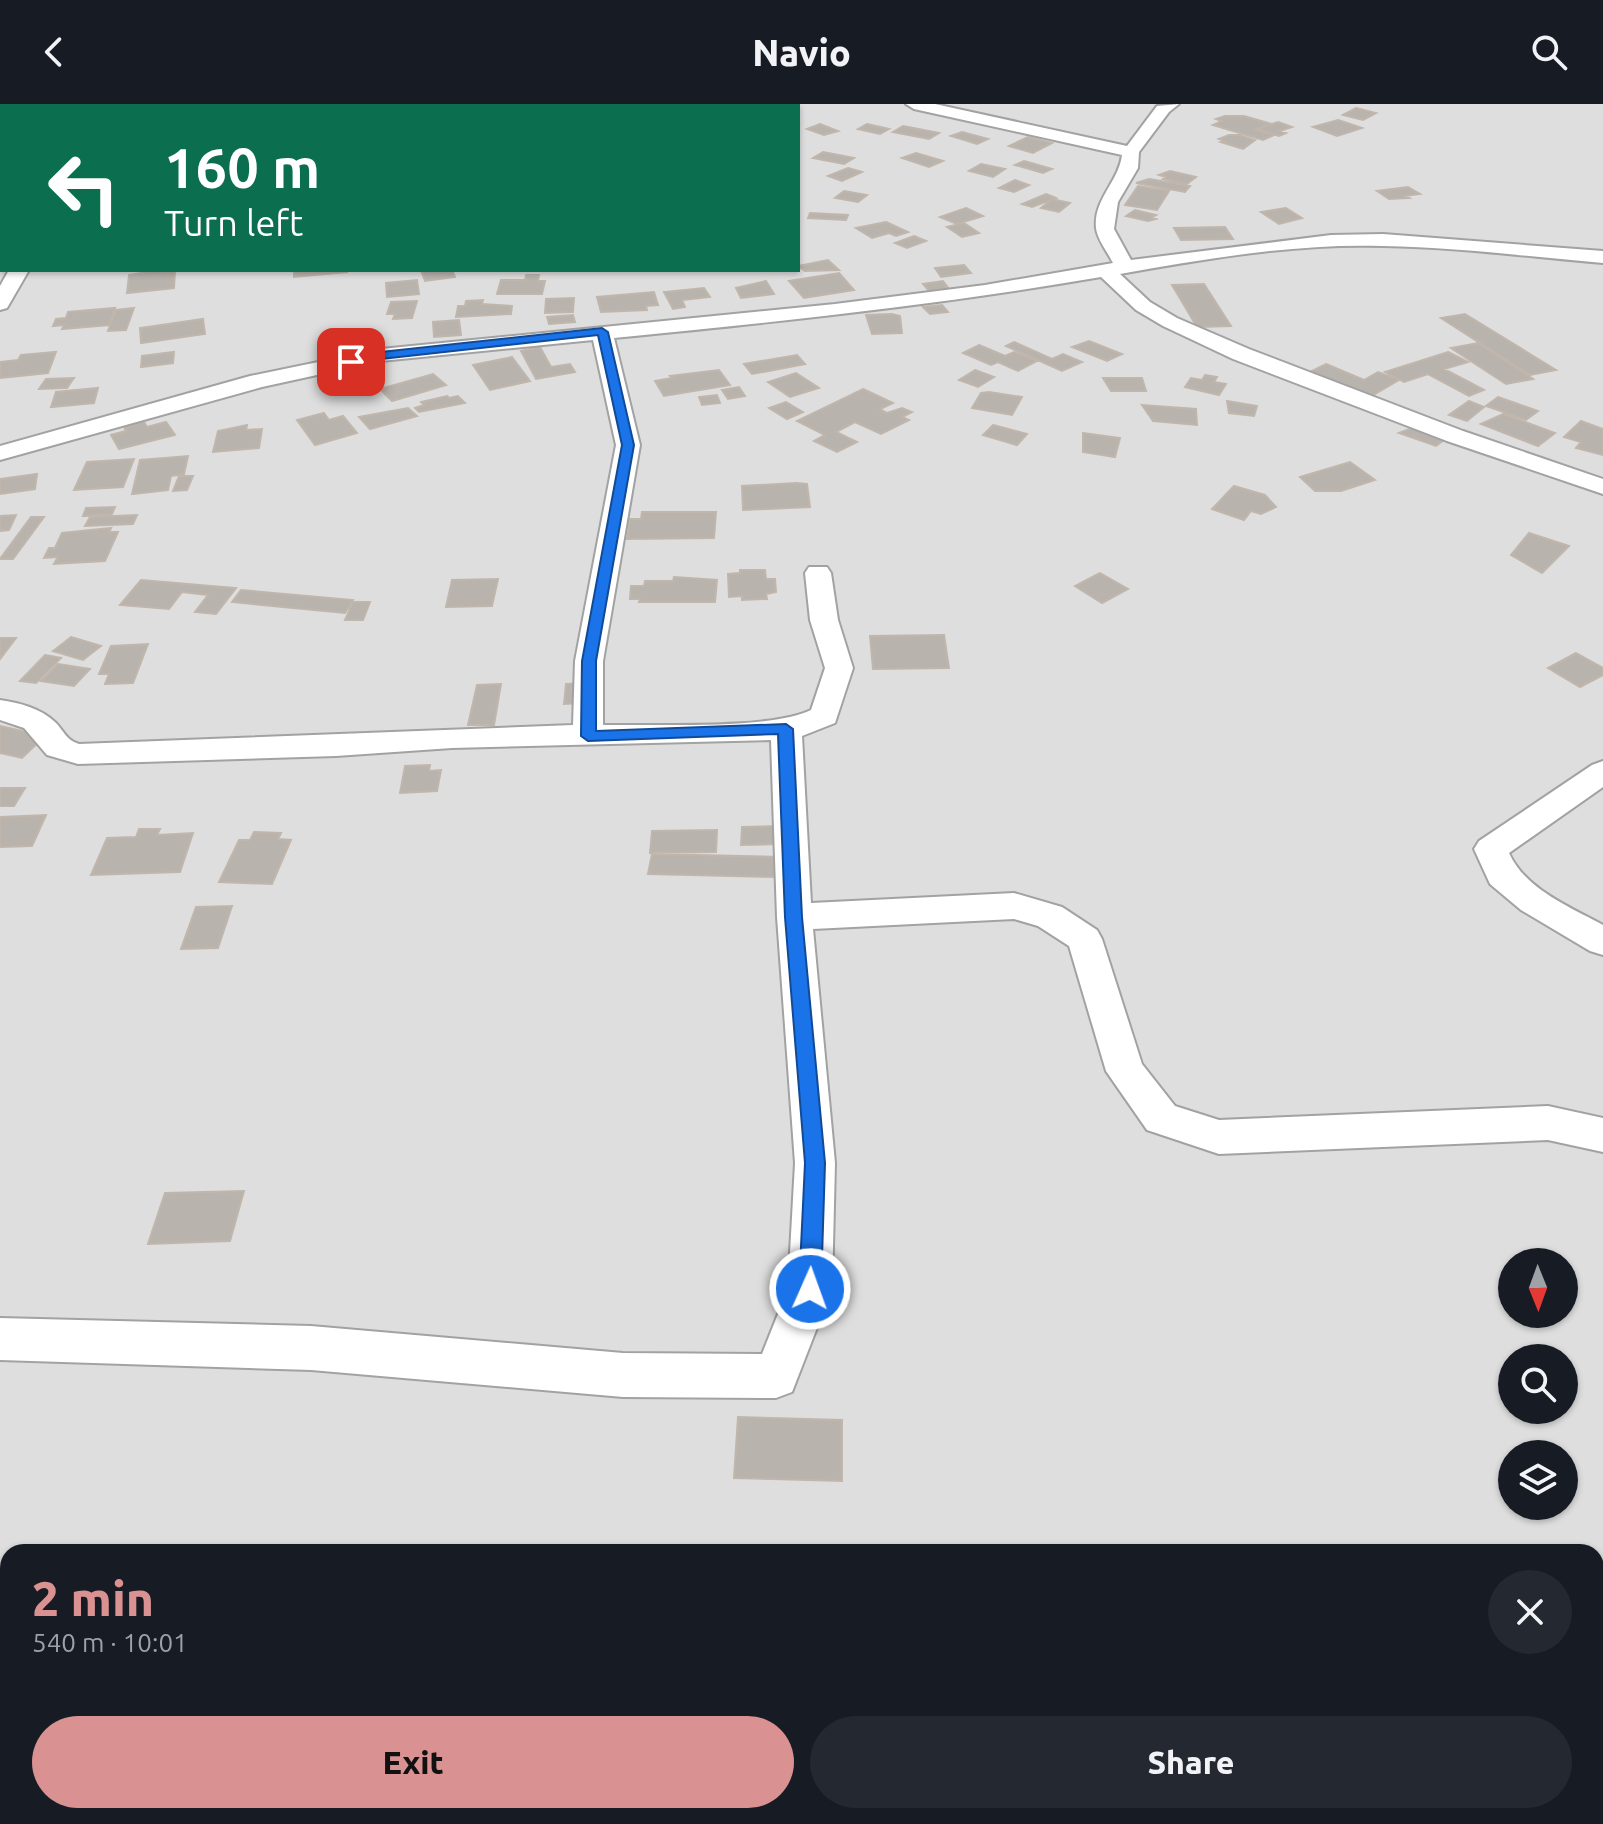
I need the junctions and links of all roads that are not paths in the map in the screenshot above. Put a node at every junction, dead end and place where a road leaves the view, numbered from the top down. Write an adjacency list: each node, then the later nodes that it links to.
1 (914, 104): 3 (street)
2 (1171, 104): 3 (street)
3 (1131, 152): 6 (street)
4 (1565, 253): 5 (street); 6 (street); 8 (street)
5 (1603, 257)
6 (1114, 268): 10 (street); 12 (street)
7 (18, 272): 9 (street)
8 (1603, 278)
9 (0, 304)
10 (602, 332): 11 (street); 16 (street)
11 (0, 453)
12 (1603, 487)
13 (818, 573): 15 (street)
14 (0, 710): 16 (street)
15 (786, 729): 16 (street); 18 (street)
16 (588, 736)
17 (1603, 772): 19 (street)
18 (794, 917): 20 (street); 21 (street)
19 (1603, 942)
20 (1603, 1135)
21 (0, 1339)

